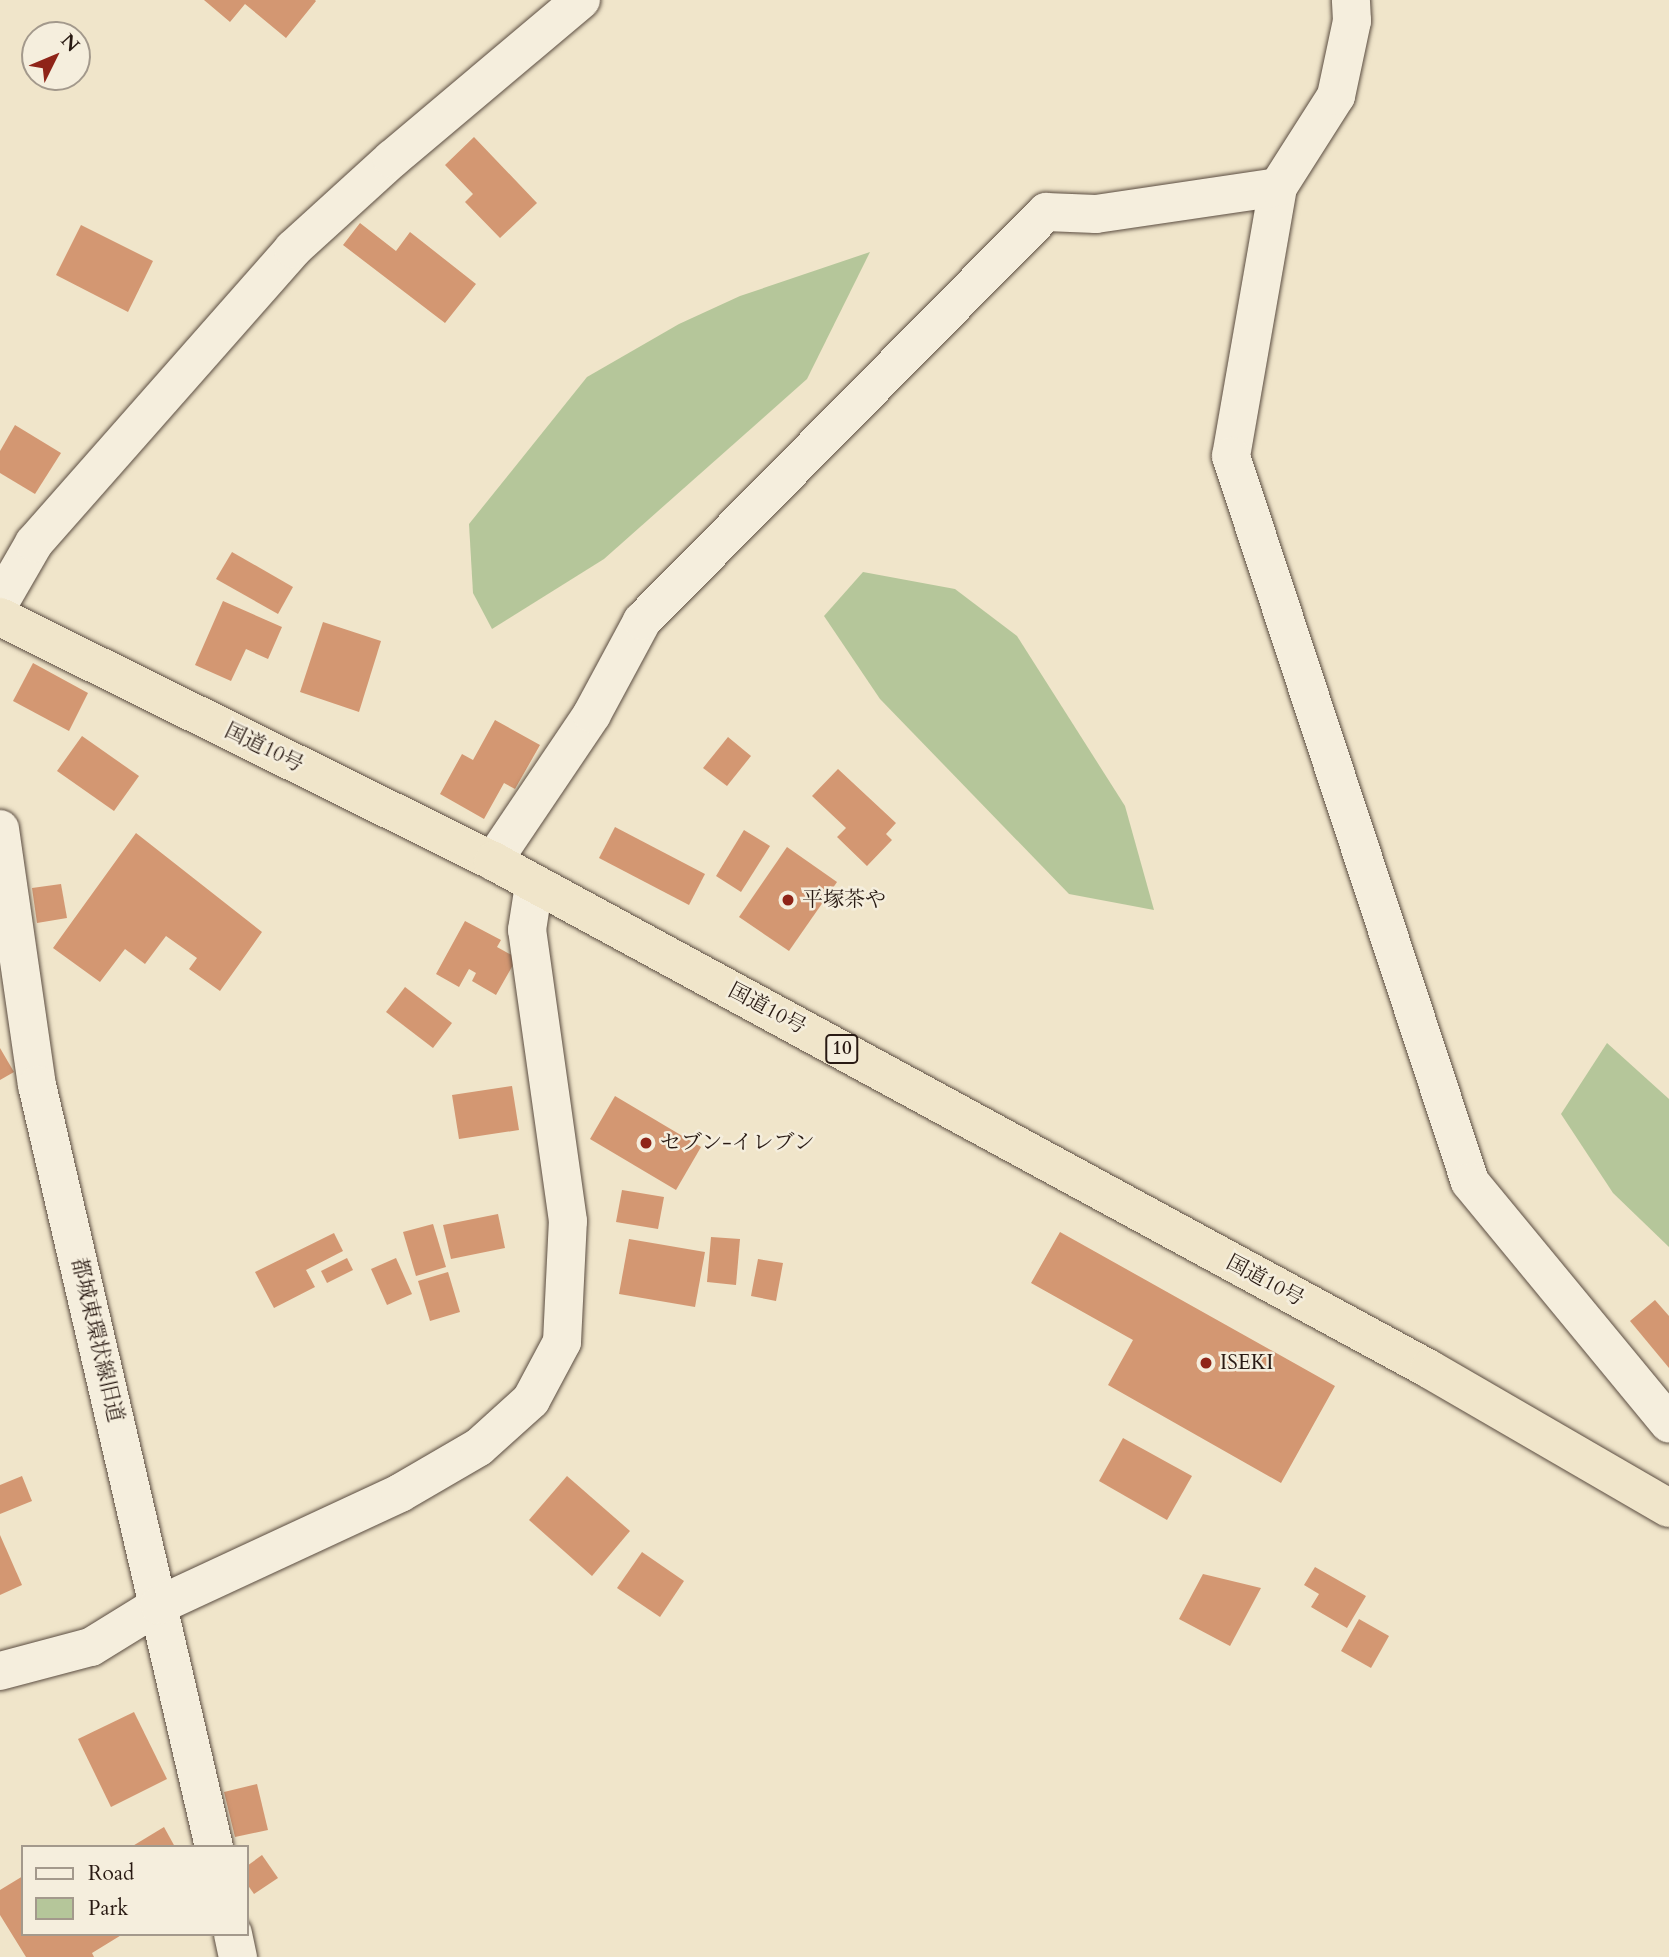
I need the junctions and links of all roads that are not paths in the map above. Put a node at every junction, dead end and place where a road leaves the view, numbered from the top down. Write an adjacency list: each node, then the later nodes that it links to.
1 (581, 0): 4 (street)
2 (1351, 0): 3 (street)
3 (1278, 187): 7 (street); 9 (street)
4 (0, 602)
5 (0, 617): 7 (highway, 国道10号 / 10)
6 (0, 829): 11 (street, 都城東環状線旧道)
7 (493, 861): 8 (highway, 国道10号 / 10)
8 (534, 885): 10 (highway, 国道10号 / 10); 11 (street)
9 (1669, 1423)
10 (1669, 1508)
11 (159, 1605): 12 (street); 13 (street, 都城東環状線旧道)
12 (0, 1671)
13 (214, 1845)
14 (233, 1936): 15 (street)
15 (238, 1957)

